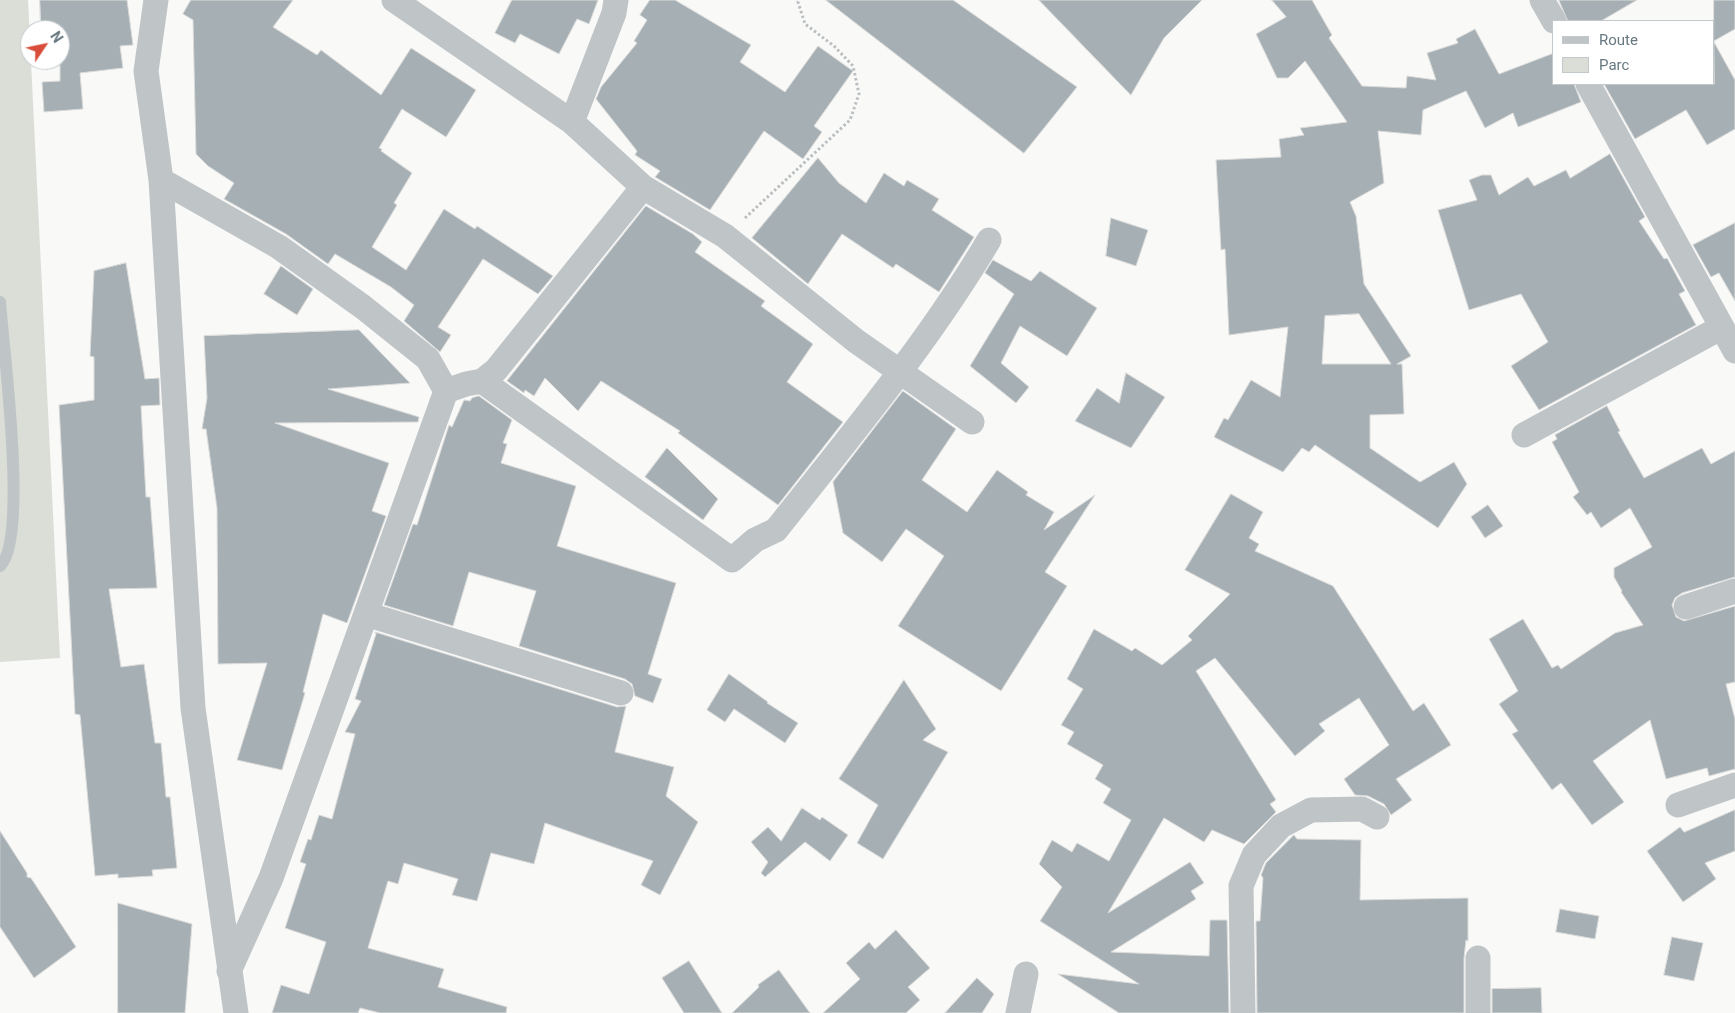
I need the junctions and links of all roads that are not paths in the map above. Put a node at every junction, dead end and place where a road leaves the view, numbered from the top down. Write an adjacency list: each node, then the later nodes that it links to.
1 (156, 0): 8 (street)
2 (394, 0): 7 (street)
3 (616, 0): 7 (street)
4 (1542, 0): 5 (street)
5 (1553, 20)
6 (1589, 85): 12 (street)
7 (572, 122): 9 (street)
8 (161, 180): 16 (street); 28 (street)
9 (643, 187): 14 (street); 15 (street)
10 (990, 240): 14 (street)
11 (0, 302): 19 (lane)
12 (1722, 327): 13 (street); 18 (street)
13 (1735, 351)
14 (901, 372): 15 (street); 17 (street)
15 (482, 381): 16 (street)
16 (446, 391): 22 (street)
17 (972, 422)
18 (1524, 435)
19 (0, 566)
20 (1735, 591): 21 (street)
21 (1686, 607)
22 (366, 614): 23 (street); 28 (street)
23 (622, 693)
24 (1735, 785): 25 (street)
25 (1678, 805)
26 (1377, 817): 32 (street)
27 (1478, 958): 33 (street)
28 (229, 971): 30 (street)
29 (1026, 974): 31 (street)
30 (236, 1013)
31 (1018, 1013)
32 (1243, 1013)
33 (1478, 1013)

